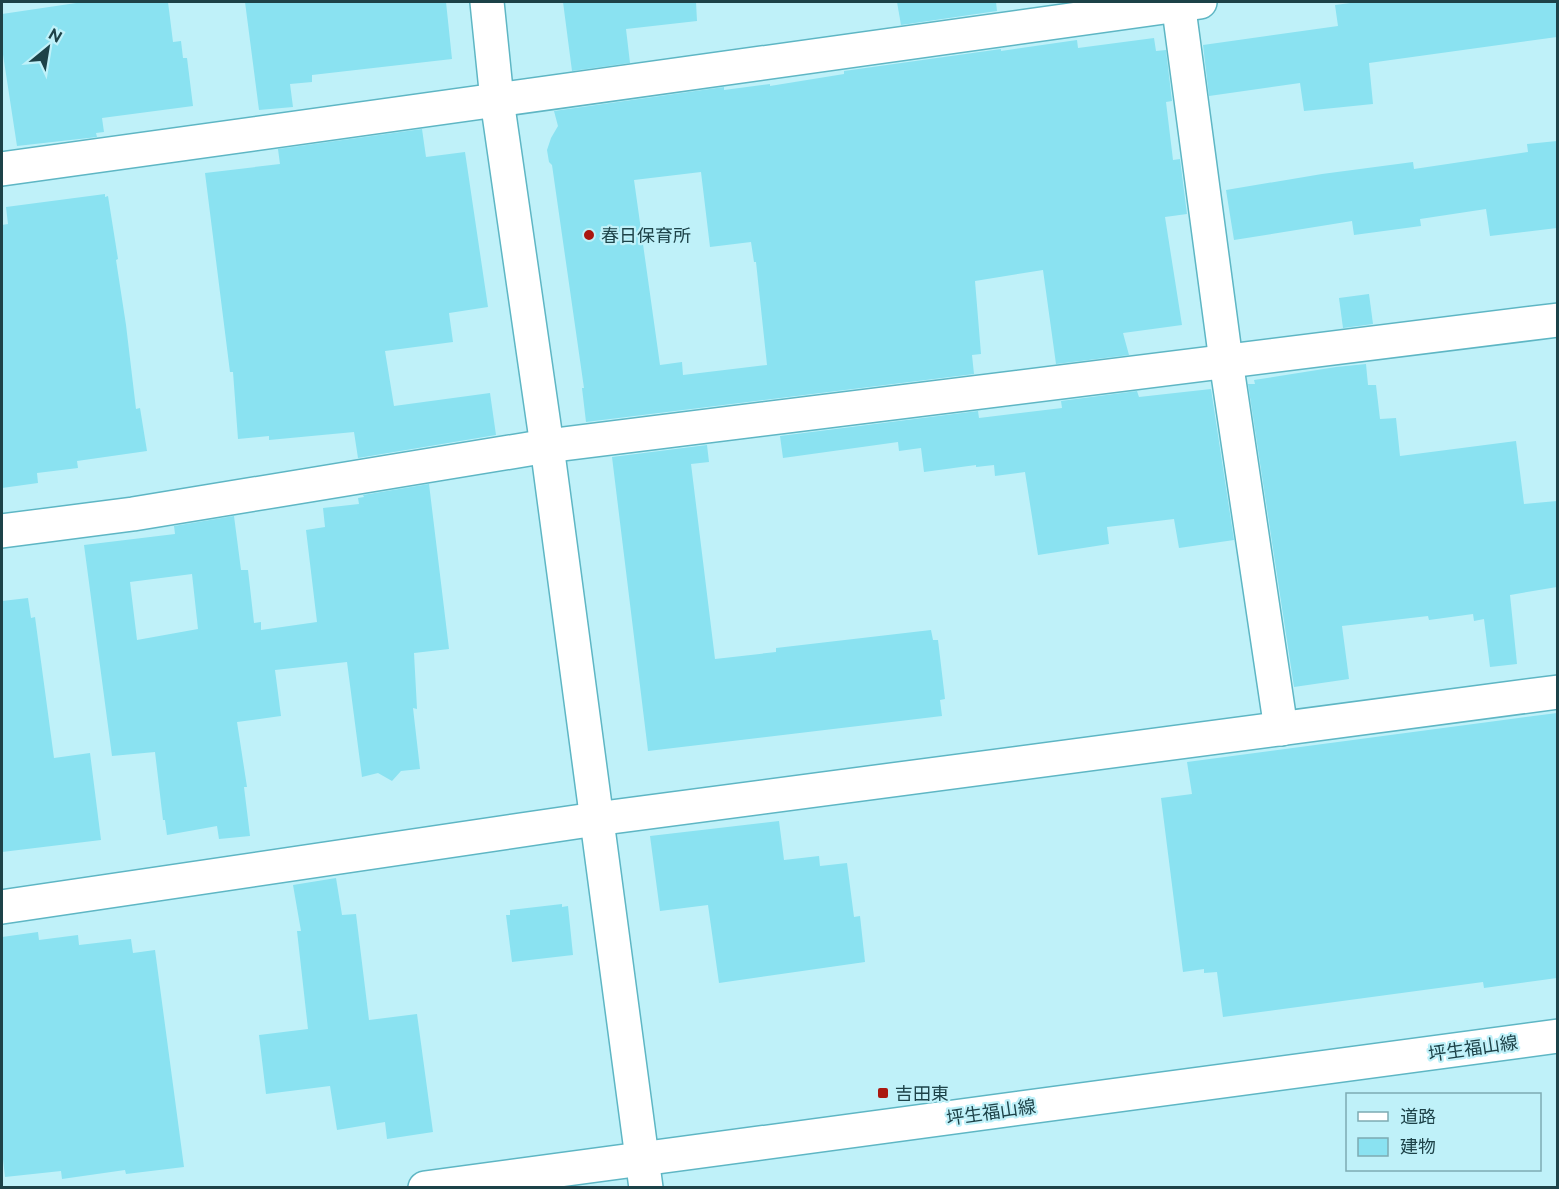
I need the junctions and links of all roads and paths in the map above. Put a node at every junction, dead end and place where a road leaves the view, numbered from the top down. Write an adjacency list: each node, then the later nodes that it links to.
1 (487, 2): 3 (street)
2 (1185, 2): 3 (street); 6 (street)
3 (497, 100): 4 (street); 7 (street)
4 (2, 169)
5 (1557, 320): 6 (street)
6 (1226, 361): 7 (street); 10 (street)
7 (547, 446): 8 (street); 11 (street)
8 (2, 531)
9 (1557, 692): 10 (street)
10 (1281, 729): 11 (street)
11 (596, 819): 12 (street); 14 (street)
12 (2, 907)
13 (1557, 1036): 14 (street, 坪生福山線)
14 (644, 1173): 15 (street, 坪生福山線)
15 (425, 1188)

